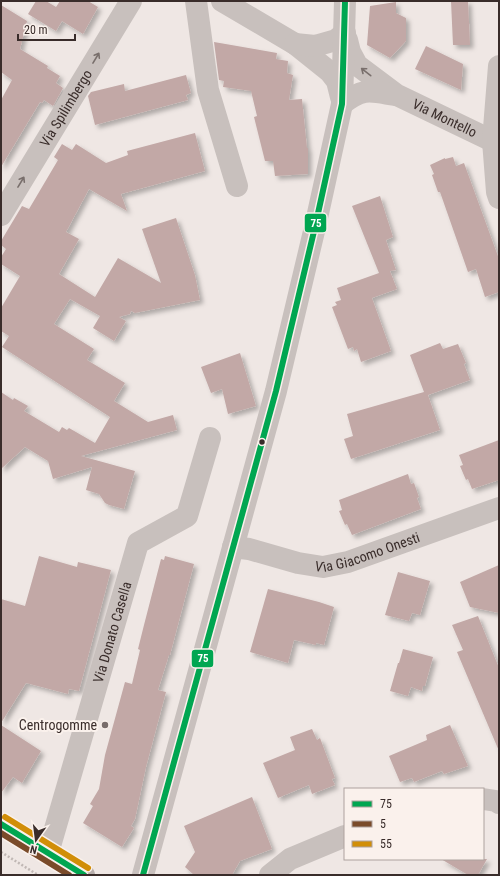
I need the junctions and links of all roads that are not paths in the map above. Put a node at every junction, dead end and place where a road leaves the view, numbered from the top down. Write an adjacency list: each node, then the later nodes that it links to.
1 (131, 1): 13 (street, Via Spilimbergo, one-way to 1)
2 (196, 1): 11 (street)
3 (222, 1): 6 (street)
4 (345, 1): 5 (street)
5 (345, 33): 6 (street); 8 (street, one-way to 5); 9 (street)
6 (294, 44): 9 (street)
7 (499, 66): 10 (street, Via Montello)
8 (397, 95): 9 (street); 10 (street, Via Montello)
9 (342, 104): 16 (street)
10 (496, 143): 12 (street, Via Montello)
11 (237, 186)
12 (499, 198)
13 (1, 215)
14 (210, 438): 21 (street, Via Donato Casella)
15 (499, 508): 16 (street, Via Giacomo Onesti)
16 (234, 546): 23 (street)
17 (484, 799): 18 (street)
18 (499, 803)
19 (1, 824): 21 (main road)
20 (344, 836): 24 (street)
21 (48, 853): 22 (main road)
22 (84, 875)
23 (143, 875)
24 (270, 875)

